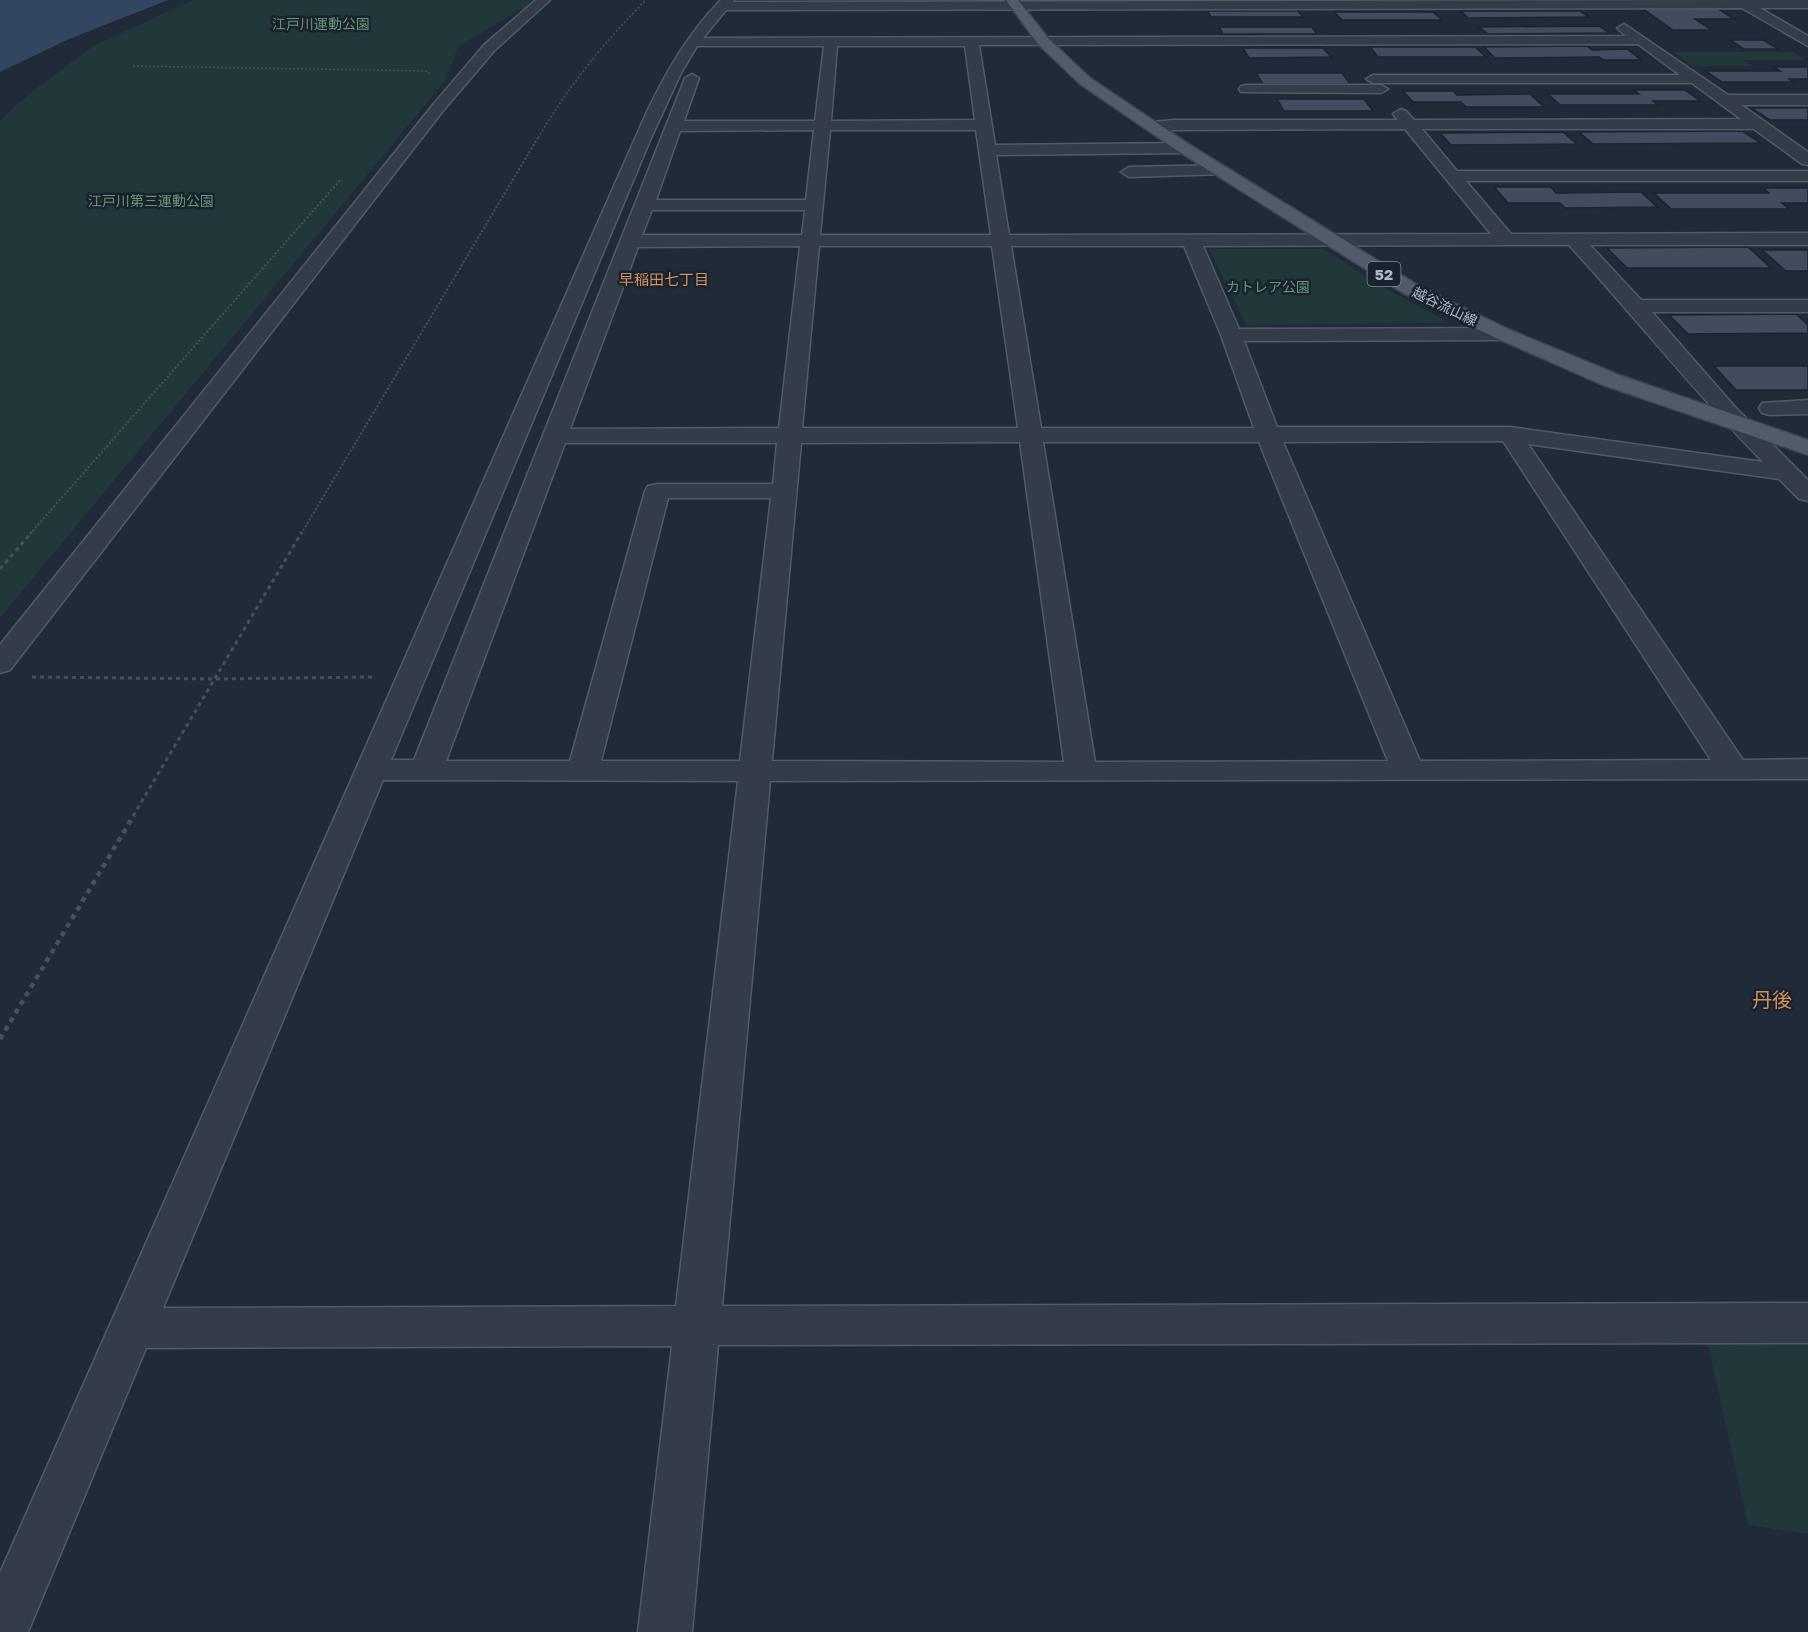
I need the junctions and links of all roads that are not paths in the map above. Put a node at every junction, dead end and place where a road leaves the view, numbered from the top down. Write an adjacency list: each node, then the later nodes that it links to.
1 (544, 0): 63 (street)
2 (1310, 2): 3 (street); 6 (street); 12 (street)
3 (1590, 2): 4 (street); 8 (street)
4 (1741, 2): 7 (street); 15 (street)
5 (725, 3): 6 (street); 13 (street)
6 (1014, 3): 10 (main road, 越谷流山線 / 52)
7 (1808, 4)
8 (1641, 40): 12 (street); 18 (street)
9 (971, 41): 10 (street); 14 (street); 27 (street)
10 (1042, 41): 11 (street); 29 (main road, 越谷流山線 / 52)
11 (1217, 41): 12 (street); 16 (street)
12 (1341, 41): 19 (street)
13 (701, 42): 14 (street); 28 (street); 66 (street)
14 (831, 42): 26 (street)
15 (1808, 42)
16 (1226, 56)
17 (1236, 72): 20 (street)
18 (1696, 79): 19 (street); 21 (street)
19 (1377, 84): 20 (street); 24 (street)
20 (1251, 99): 23 (street)
21 (1726, 100): 22 (street); 25 (street)
22 (1808, 100)
23 (1266, 124): 24 (street); 29 (street)
24 (1410, 124): 25 (street); 35 (street)
25 (1758, 124): 32 (street)
26 (823, 125): 27 (street); 28 (street); 38 (street)
27 (984, 125): 31 (street)
28 (675, 126): 37 (street)
29 (1152, 127): 30 (main road, 越谷流山線 / 52)
30 (1184, 148): 31 (street); 33 (main road, 越谷流山線 / 52)
31 (988, 150): 46 (street)
32 (1808, 160)
33 (1220, 170): 34 (street); 43 (main road, 越谷流山線 / 52)
34 (1111, 172)
35 (1454, 176): 36 (street); 39 (street)
36 (1808, 176)
37 (645, 205): 38 (street); 44 (street)
38 (815, 205): 45 (street)
39 (1505, 239): 40 (street); 43 (street)
40 (1574, 239): 41 (street); 47 (street)
41 (1808, 239)
42 (1191, 240): 43 (street); 46 (street); 50 (street)
43 (1330, 240): 49 (main road, 越谷流山線 / 52)
44 (631, 241): 45 (street); 57 (street)
45 (810, 241): 46 (street); 58 (street)
46 (1001, 241): 55 (street)
47 (1636, 306): 48 (street); 53 (street)
48 (1808, 306)
49 (1503, 334): 50 (street); 53 (main road, 越谷流山線 / 52)
50 (1231, 335): 56 (street)
51 (1770, 408): 52 (street)
52 (1804, 411)
53 (1743, 427): 59 (main road, 越谷流山線 / 52); 60 (street)
54 (1510, 434): 56 (street); 60 (street); 64 (street)
55 (1032, 435): 56 (street); 58 (street); 71 (street)
56 (1268, 435): 70 (street)
57 (556, 436): 58 (street); 67 (street)
58 (789, 436): 61 (street)
59 (1808, 448)
60 (1789, 473): 62 (street)
61 (783, 491): 68 (street); 69 (street)
62 (1808, 494)
63 (0, 664)
64 (1733, 769): 65 (street); 70 (street)
65 (1808, 769)
66 (372, 770): 67 (street); 74 (street)
67 (426, 771): 68 (street)
68 (583, 771): 69 (street)
69 (754, 771): 71 (street); 73 (street)
70 (1408, 771): 71 (street)
71 (1081, 772)
72 (1808, 1323): 73 (street)
73 (698, 1327): 74 (street); 76 (street)
74 (134, 1328): 75 (street)
75 (1, 1632)
76 (665, 1632)

